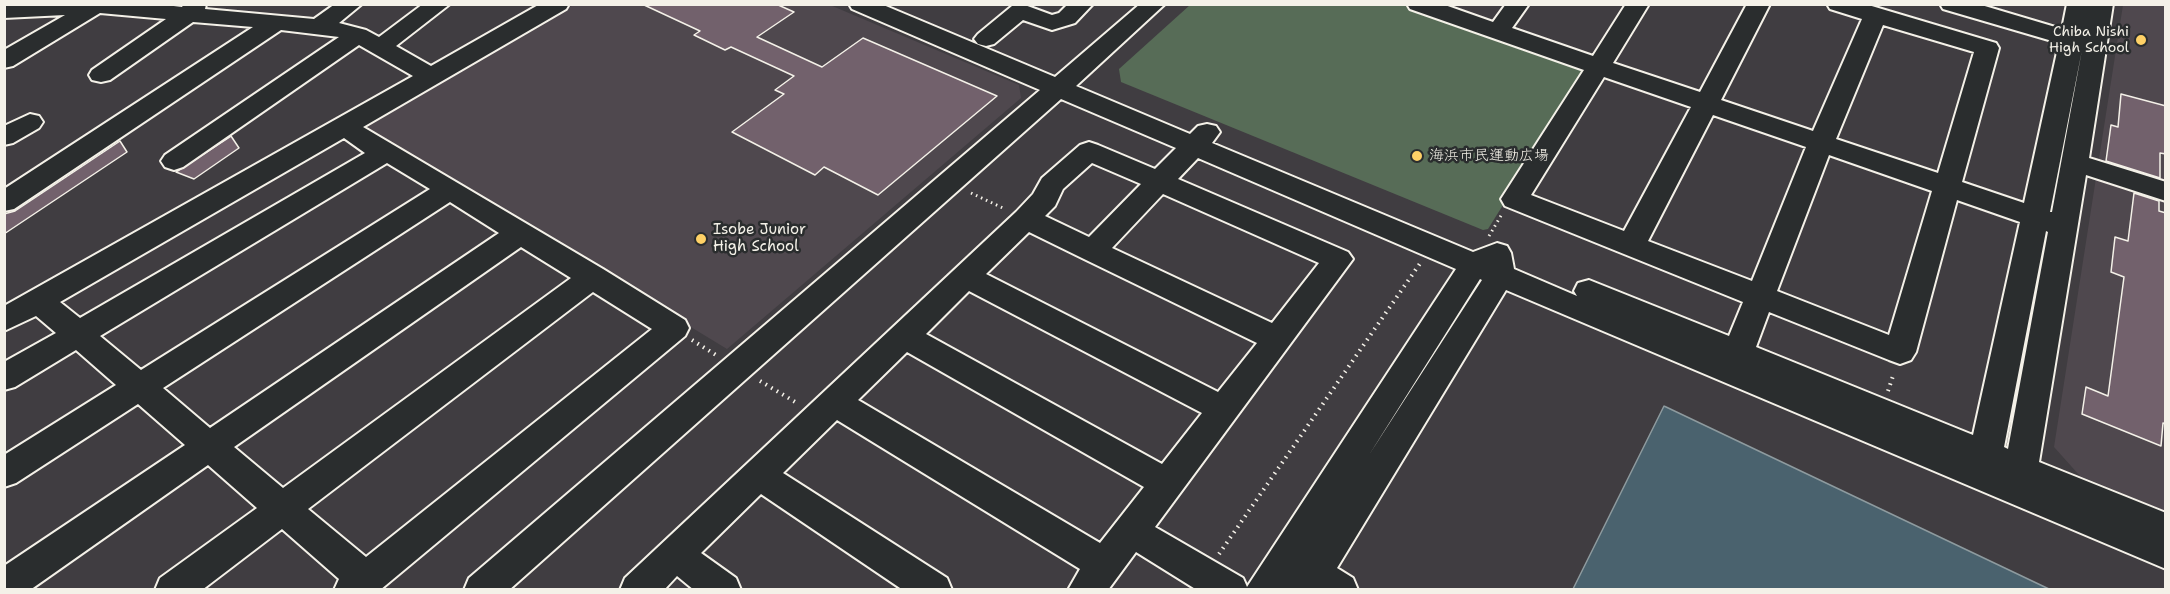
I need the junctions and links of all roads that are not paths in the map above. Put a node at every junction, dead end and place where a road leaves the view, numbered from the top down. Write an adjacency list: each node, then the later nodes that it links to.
1 (259, 4): 22 (street)
2 (351, 4): 24 (street)
3 (439, 4): 29 (street)
4 (558, 4): 33 (street)
5 (860, 4): 19 (street)
6 (1082, 4): 17 (street)
7 (1154, 4): 34 (street)
8 (1418, 4): 25 (street)
9 (1518, 4): 25 (street)
10 (1638, 4): 31 (street)
11 (1759, 4): 35 (street)
12 (1838, 4): 21 (street)
13 (1951, 4): 28 (street)
14 (2079, 4): 28 (street)
15 (2102, 4): 28 (street)
16 (96, 5): 18 (street); 20 (street); 30 (street)
17 (1012, 8): 27 (street)
18 (193, 9): 22 (street); 32 (street)
19 (907, 10): 27 (street); 34 (street)
20 (4, 11)
21 (1875, 16): 40 (street); 45 (street)
22 (234, 18): 23 (street)
23 (277, 22): 24 (street); 48 (street)
24 (319, 26): 26 (street)
25 (1497, 32): 31 (street)
26 (358, 35): 29 (street); 42 (street)
27 (986, 39): 34 (street)
28 (2084, 42): 43 (street); 49 (street)
29 (380, 47): 33 (street)
30 (4, 61)
31 (1599, 67): 35 (street); 53 (street)
32 (101, 75)
33 (432, 76): 37 (street)
34 (1067, 82): 39 (street); 86 (street)
35 (1706, 103): 40 (street); 53 (street)
36 (30, 122): 38 (street)
37 (344, 126): 41 (street); 59 (street)
38 (4, 138)
39 (1200, 139): 44 (street); 55 (street)
40 (1821, 143): 45 (street); 58 (street)
41 (384, 153): 46 (street); 61 (street)
42 (174, 161)
43 (2076, 163): 47 (street); 51 (street)
44 (1160, 181): 50 (street); 54 (street); 63 (street)
45 (1947, 186): 49 (street); 58 (street)
46 (449, 190): 52 (street); 66 (street)
47 (2166, 192)
48 (4, 202)
49 (2037, 217): 51 (street); 70 (street)
50 (1026, 219): 54 (street); 57 (street)
51 (2065, 227): 73 (street)
52 (520, 233): 56 (street); 69 (street)
53 (1631, 245): 58 (street)
54 (1092, 251): 63 (street)
55 (1490, 264): 64 (street); 73 (street); 83 (street); 90 (street)
56 (594, 277): 75 (street); 82 (street)
57 (966, 277): 62 (street); 67 (street)
58 (1760, 297): 64 (street)
59 (39, 301): 60 (street); 61 (street)
60 (4, 320)
61 (78, 334): 65 (street); 66 (street)
62 (904, 336): 68 (street); 74 (street)
63 (1276, 339): 67 (street)
64 (1738, 353): 70 (street)
65 (4, 378)
66 (140, 387): 69 (street); 71 (street)
67 (1223, 409): 74 (street)
68 (827, 410): 72 (street); 80 (street)
69 (209, 446): 75 (street); 84 (street)
70 (1986, 455): 73 (street)
71 (4, 473)
72 (759, 474): 79 (street); 89 (street)
73 (2010, 477): 76 (street); 78 (street)
74 (1167, 483): 77 (street)
75 (282, 508): 82 (street); 85 (street)
76 (2166, 529)
77 (1131, 531): 80 (street); 81 (street)
78 (2166, 553)
79 (675, 554): 87 (street); 88 (street)
80 (1095, 577)
81 (1217, 582)
82 (358, 584)
83 (1319, 584)
84 (4, 587)
85 (173, 590)
86 (482, 590)
87 (638, 590)
88 (723, 590)
89 (934, 590)
90 (1264, 590)

